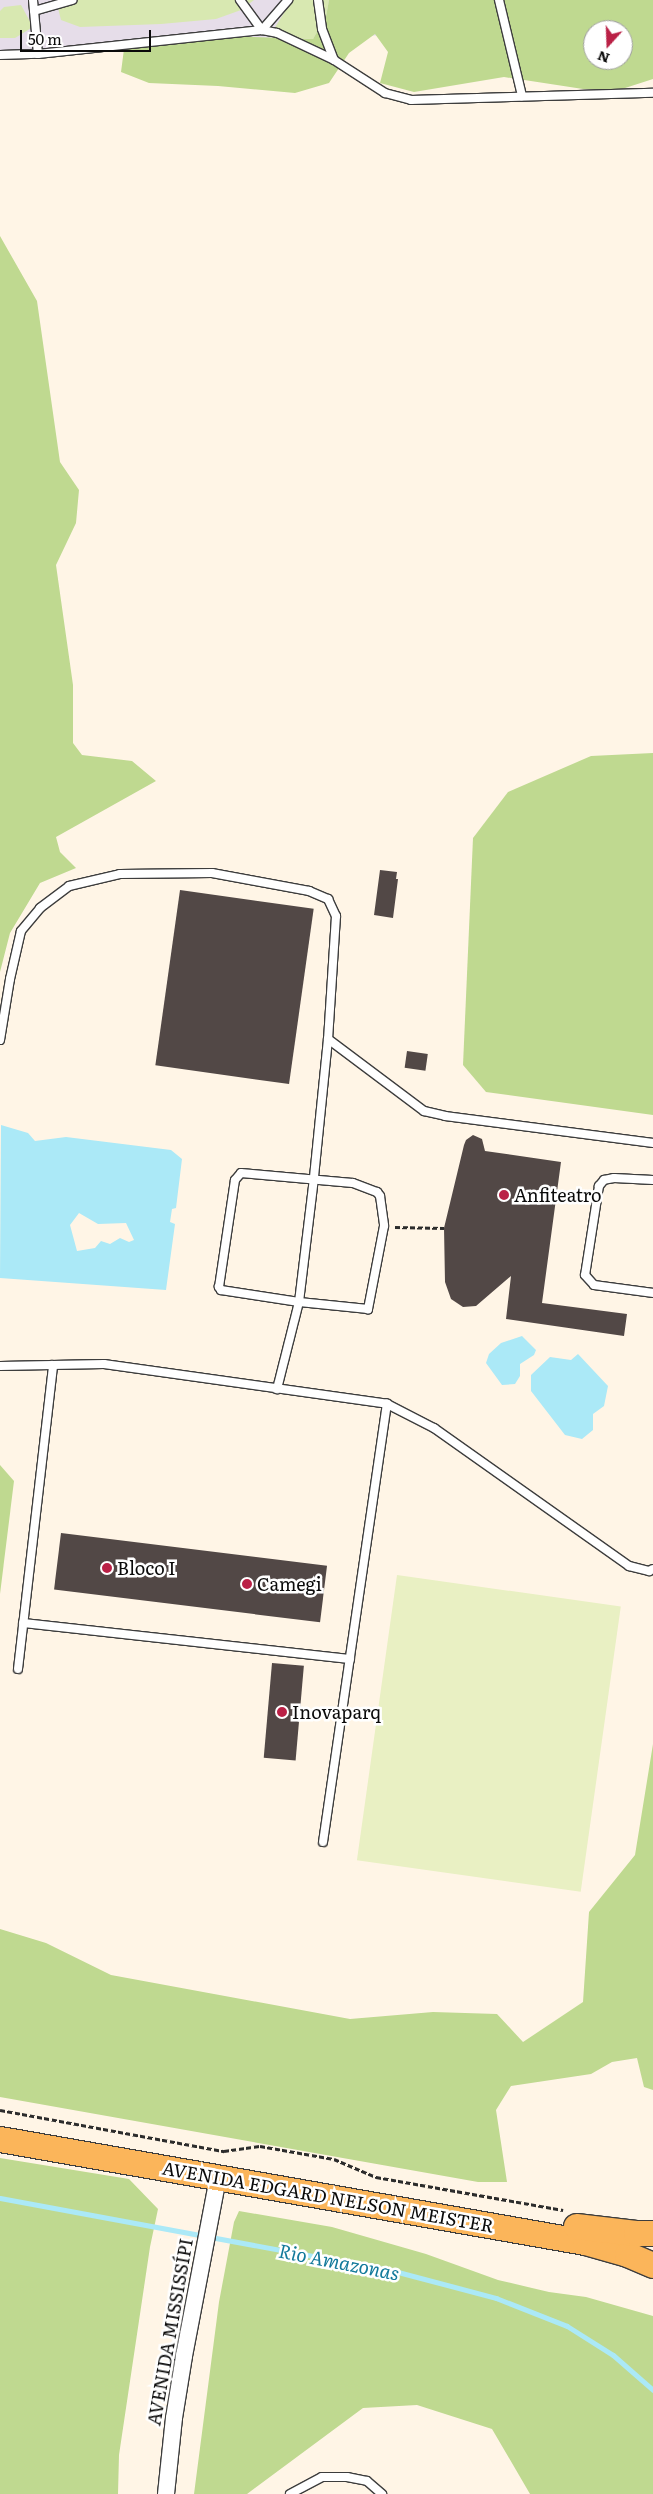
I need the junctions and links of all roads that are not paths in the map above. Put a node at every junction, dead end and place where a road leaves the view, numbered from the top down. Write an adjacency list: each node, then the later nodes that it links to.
1 (33, 0): 7 (lane)
2 (72, 0): 7 (lane)
3 (240, 0): 8 (lane)
4 (288, 0): 8 (lane)
5 (318, 0): 11 (lane)
6 (499, 0): 13 (lane)
7 (34, 11): 9 (lane)
8 (262, 30): 9 (lane); 11 (lane)
9 (38, 54): 10 (lane)
10 (0, 55)
11 (334, 60): 13 (lane)
12 (653, 93): 13 (lane)
13 (522, 96)
14 (328, 1039): 15 (lane); 16 (lane); 17 (lane)
15 (0, 1040)
16 (653, 1143)
17 (314, 1178): 20 (lane); 20 (lane); 20 (lane)
18 (653, 1180): 19 (lane)
19 (653, 1293)
20 (299, 1302): 23 (lane)
21 (53, 1365): 22 (lane); 23 (lane); 26 (lane)
22 (0, 1366)
23 (277, 1389): 24 (lane)
24 (388, 1404): 25 (lane); 27 (lane)
25 (653, 1569)
26 (23, 1623): 27 (lane); 28 (lane)
27 (350, 1658): 29 (lane)
28 (18, 1669)
29 (323, 1842)
30 (0, 2125): 33 (main road, AVENIDA EDGARD NELSON MEISTER)
31 (0, 2139): 32 (main road, AVENIDA EDGARD NELSON MEISTER)
32 (218, 2178): 34 (main road, AVENIDA EDGARD NELSON MEISTER); 35 (street, AVENIDA MISSISSÍPI)
33 (653, 2233)
34 (653, 2265)
35 (166, 2494)
36 (290, 2494): 37 (lane)
37 (382, 2494)

